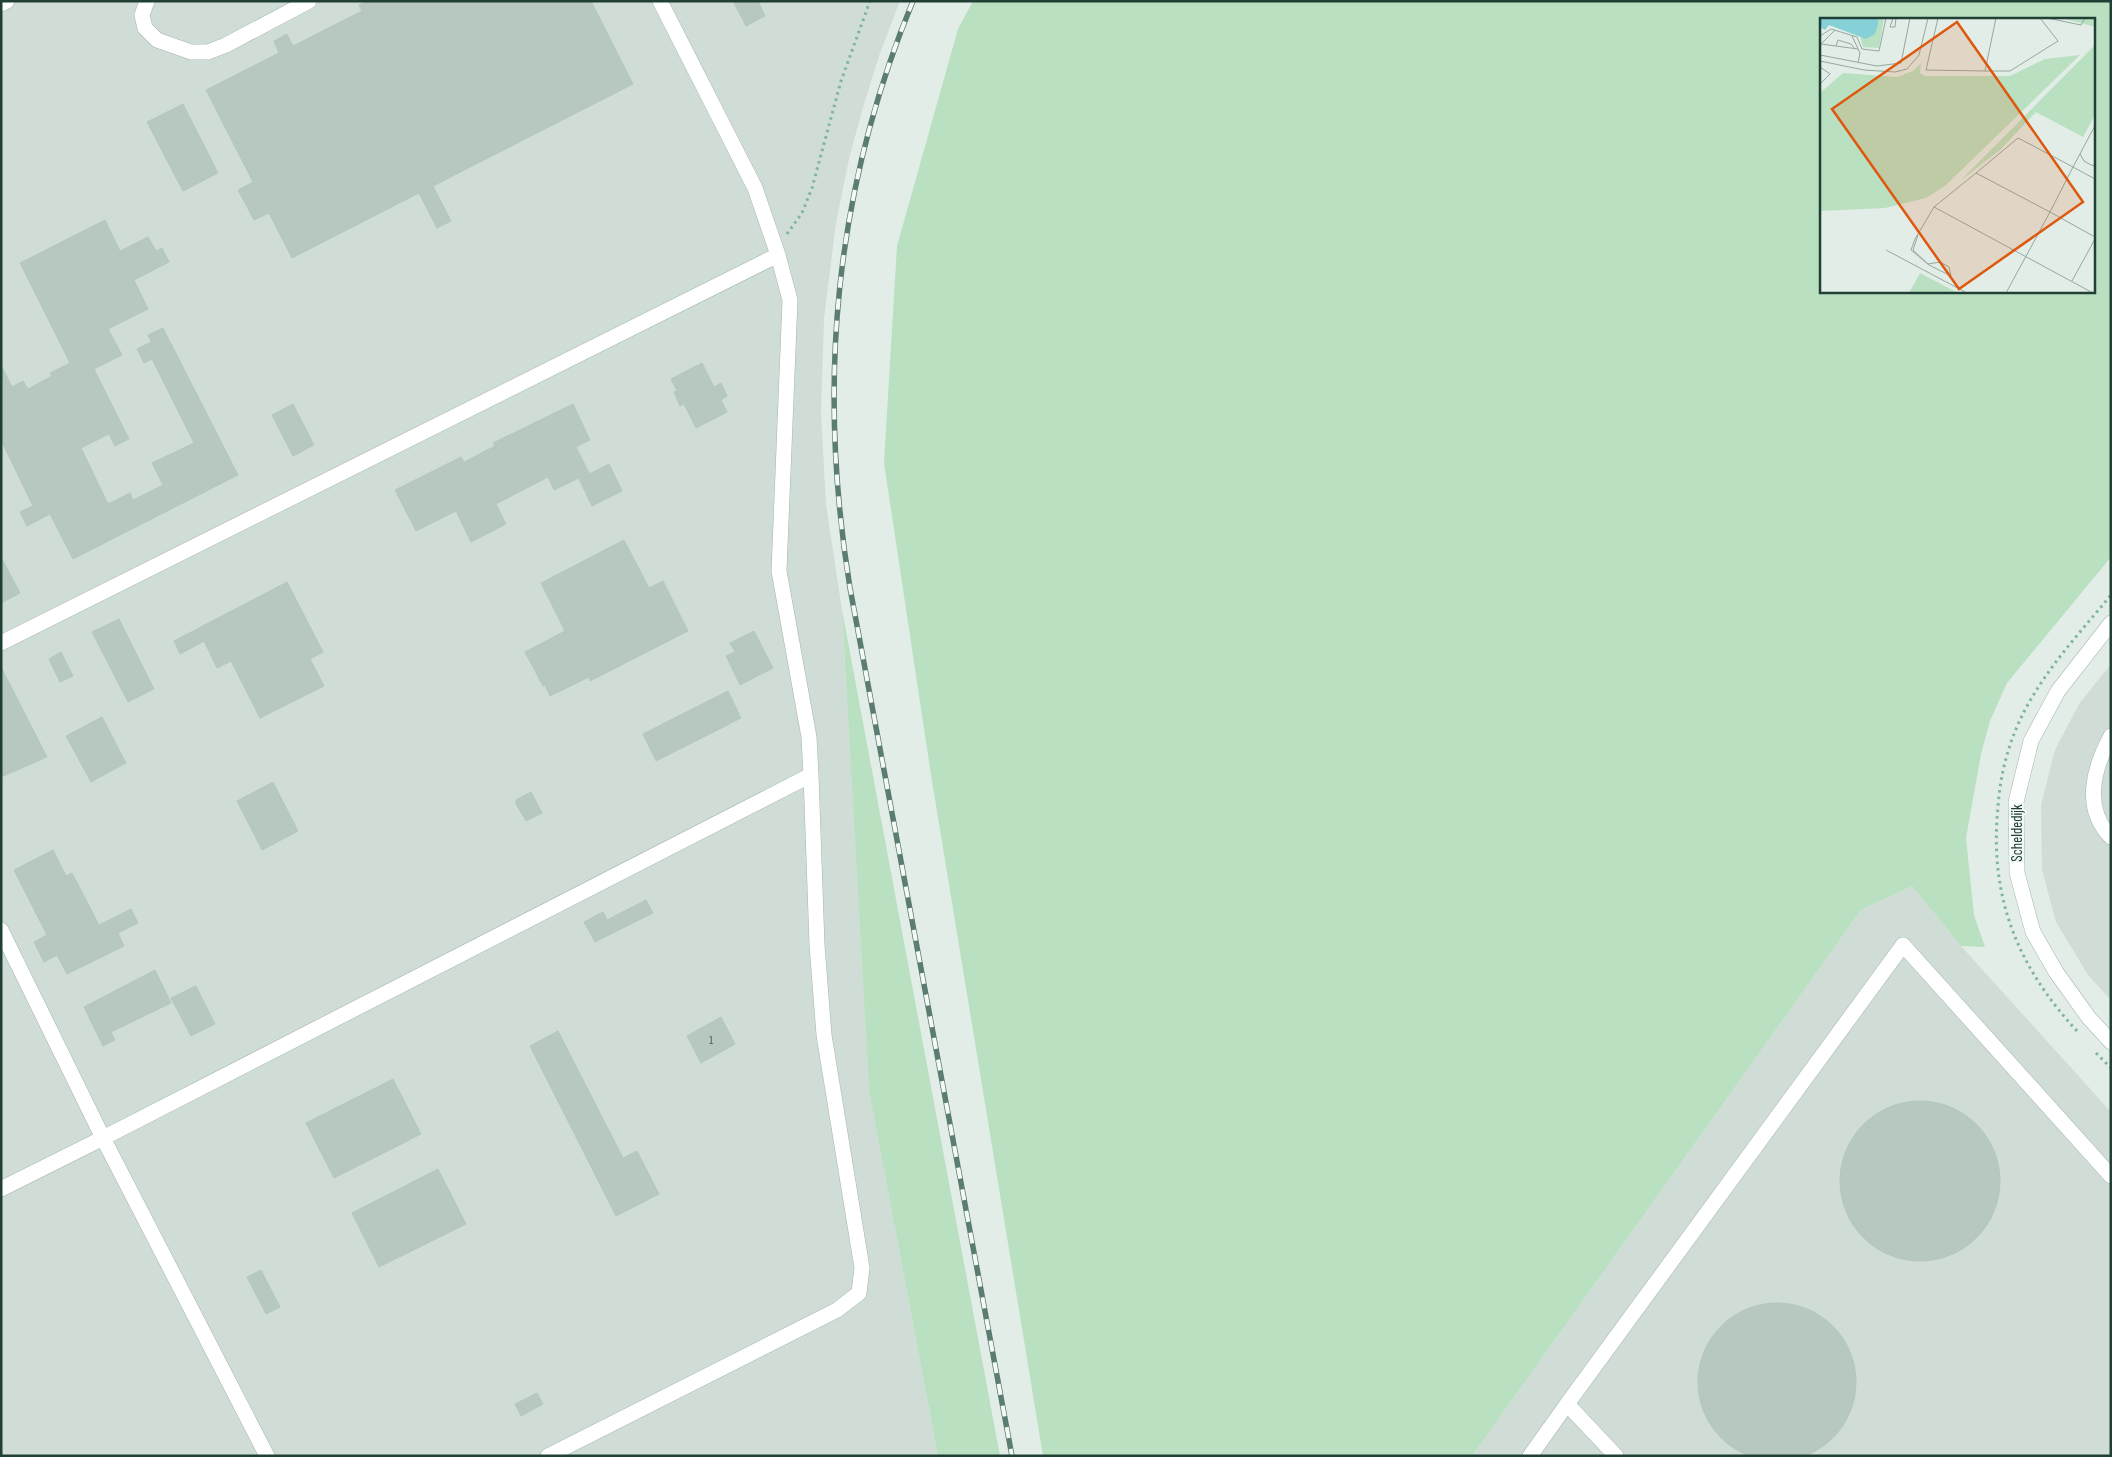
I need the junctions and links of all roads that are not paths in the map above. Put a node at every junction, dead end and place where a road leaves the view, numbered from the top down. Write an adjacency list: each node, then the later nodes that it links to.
1 (7, 1): 5 (street)
2 (147, 1): 3 (street)
3 (309, 1)
4 (660, 1): 6 (street)
5 (1, 4)
6 (778, 255): 8 (street); 10 (street)
7 (2111, 624): 13 (street, Scheldedijk)
8 (1, 643)
9 (2111, 736): 11 (street)
10 (811, 775): 14 (street); 19 (street)
11 (2111, 837)
12 (1, 930): 14 (street)
13 (2111, 1042)
14 (103, 1138): 16 (street); 18 (street)
15 (2111, 1176): 17 (street)
16 (1, 1189)
17 (1567, 1404): 20 (street); 21 (street)
18 (267, 1456)
19 (548, 1456)
20 (1530, 1456)
21 (1616, 1456)

